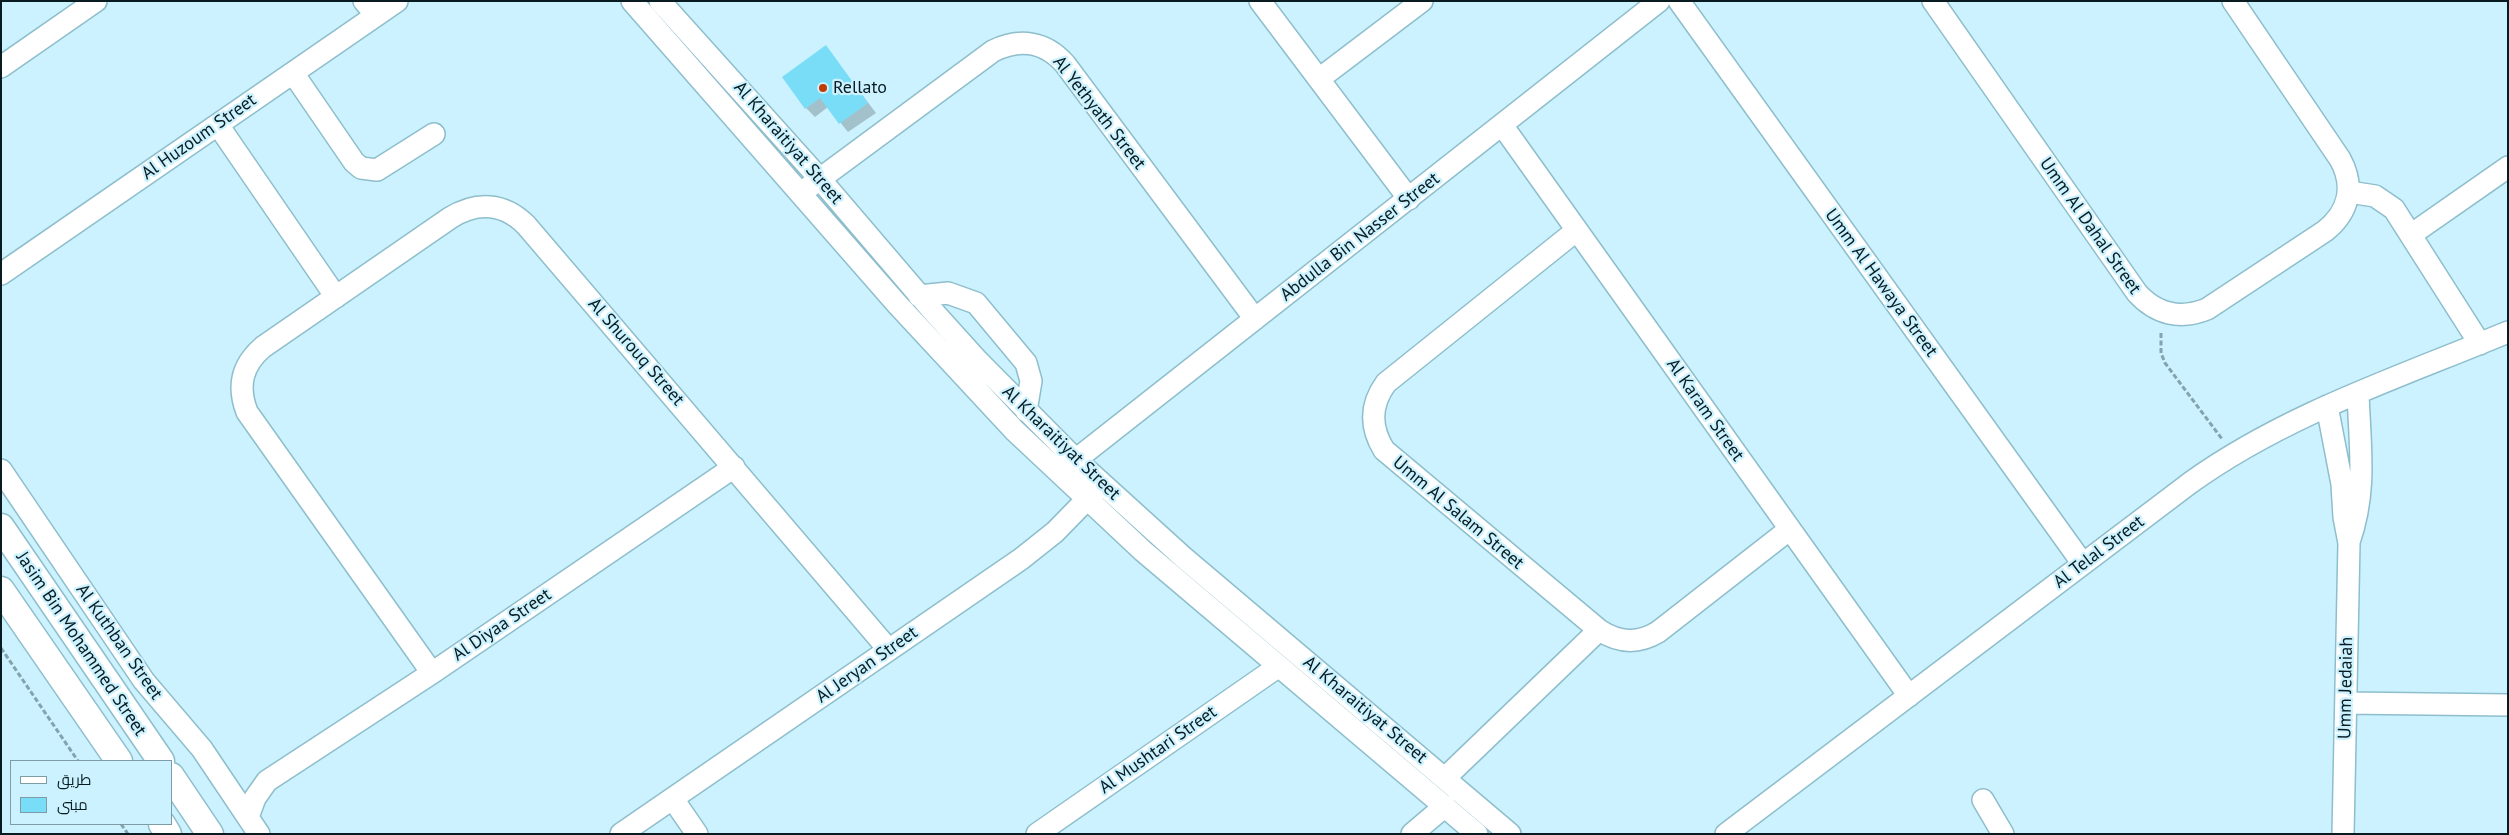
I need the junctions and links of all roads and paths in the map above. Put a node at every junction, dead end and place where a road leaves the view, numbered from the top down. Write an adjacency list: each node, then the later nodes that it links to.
1 (96, 1): 12 (street)
2 (397, 1): 11 (street, Al Huzoum Street)
3 (632, 1): 21 (street, Al Kharaitiyat Street)
4 (1260, 1): 14 (street)
5 (1422, 1): 14 (street)
6 (1660, 1): 16 (street, Abdulla Bin Nasser Street)
7 (1679, 1): 43 (street, Umm Al Hawaya Street)
8 (1933, 1): 28 (street, Umm Al Dahal Street)
9 (2234, 1): 20 (street)
10 (665, 3): 19 (street, Al Kharaitiyat Street)
11 (370, 8): 13 (street, Al Huzoum Street)
12 (1, 67)
13 (293, 73): 15 (street, Al Huzoum Street); 17 (street)
14 (1319, 79): 22 (street)
15 (218, 124): 25 (street, Al Huzoum Street); 26 (street)
16 (1502, 125): 22 (street, Abdulla Bin Nasser Street); 23 (street, Al Karam Street)
17 (434, 134)
18 (2508, 167): 24 (street)
19 (820, 179): 21 (street, Al Yethyath Street); 27 (street, Al Kharaitiyat Street); 29 (street, Al Yethyath Street)
20 (2349, 192): 24 (street); 28 (street)
21 (800, 193): 36 (street, Al Kharaitiyat Street)
22 (1409, 199): 29 (street, Abdulla Bin Nasser Street)
23 (1577, 230): 41 (street, Al Karam Street); 45 (street, Umm Al Salam Street)
24 (2412, 234): 31 (street)
25 (1, 274)
26 (336, 296): 37 (street, Al Shurouq Street); 49 (street, Al Shurouq Street)
27 (919, 296): 34 (street, Al Kharaitiyat Street); 34 (street)
28 (2168, 314): 35 (path)
29 (1255, 319): 36 (street, Abdulla Bin Nasser Street)
30 (2508, 332): 31 (street, Al Telal Street)
31 (2480, 344): 32 (street, Al Telal Street)
32 (2358, 394): 33 (street, Al Telal Street); 42 (street, Umm Jedaiah)
33 (2327, 406): 35 (street, Al Telal Street); 42 (street, Umm Jedaiah)
34 (1026, 411): 36 (street, Al Kharaitiyat Street)
35 (2233, 454): 43 (street, Al Telal Street)
36 (1068, 466): 39 (street, Al Kharaitiyat Street)
37 (734, 467): 47 (street, Al Shurouq Street); 49 (street, Al Diyaa Street)
38 (1, 470): 59 (street, Al Kuthban Street)
39 (1095, 492): 47 (street, Al Jeryan Street); 48 (street, Al Kharaitiyat Street); 57 (street, Al Kharaitiyat Street)
40 (1, 526): 55 (main road, Jasim Bin Mohammed Street)
41 (1790, 529): 45 (street, Umm Al Salam Street); 50 (street, Al Karam Street)
42 (2349, 543): 51 (street, Umm Jedaiah)
43 (2083, 564): 50 (street, Al Telal Street)
44 (1, 590): 54 (main road, Jasim Bin Mohammed Street)
45 (1598, 630): 57 (street)
46 (1, 648): 53 (path)
47 (888, 650): 60 (street, Al Jeryan Street)
48 (1279, 666): 62 (street, Al Kharaitiyat Street); 68 (street, Al Mushtari Street)
49 (432, 673): 58 (street, Al Diyaa Street)
50 (1909, 696): 64 (street, Al Telal Street)
51 (2346, 703): 52 (street); 73 (street, Umm Jedaiah)
52 (2508, 706)
53 (77, 760)
54 (118, 760)
55 (160, 760)
56 (172, 777): 65 (main road)
57 (1445, 778): 71 (street, Al Kharaitiyat Street)
58 (267, 781): 59 (street, Al Diyaa Street); 63 (street, Al Diyaa Street)
59 (226, 785): 63 (street, Al Kuthban Street)
60 (674, 799): 66 (street, Al Jeryan Street); 67 (street)
61 (1983, 800): 72 (street)
62 (1445, 806): 69 (street); 70 (street, Al Kharaitiyat Street)
63 (254, 826)
64 (1730, 833)
65 (210, 834)
66 (621, 834)
67 (697, 834)
68 (1038, 834)
69 (1412, 834)
70 (1478, 834)
71 (1510, 834)
72 (2003, 834)
73 (2343, 834)

